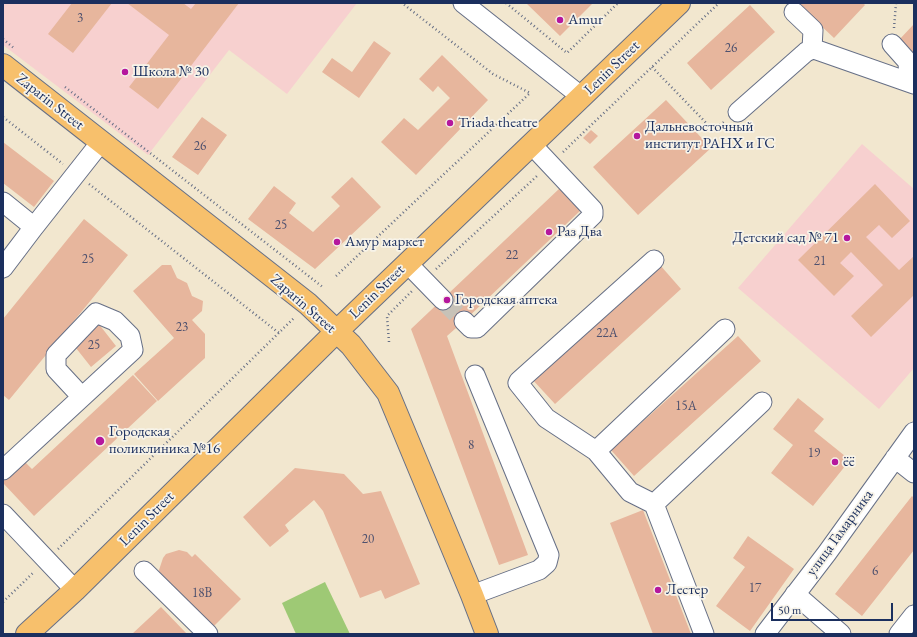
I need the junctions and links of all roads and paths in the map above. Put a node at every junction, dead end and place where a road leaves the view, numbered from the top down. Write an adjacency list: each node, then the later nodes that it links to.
1 (402, 3): 28 (path)
2 (463, 3): 16 (street)
3 (506, 3): 4 (path)
4 (618, 3)
5 (679, 3): 16 (main road, Lenin Street)
6 (719, 3): 13 (path)
7 (896, 3): 10 (path)
8 (794, 12): 11 (street)
9 (3, 39): 12 (path)
10 (892, 44): 14 (street)
11 (812, 49): 14 (street); 17 (street)
12 (10, 58): 19 (main road, Zaparin Street)
13 (652, 67): 17 (path); 21 (path)
14 (911, 83)
15 (61, 84): 30 (path)
16 (582, 97): 20 (main road, Lenin Street)
17 (738, 112)
18 (3, 117): 22 (path)
19 (101, 142): 22 (street); 35 (main road, Zaparin Street)
20 (532, 145): 21 (street); 26 (main road, Lenin Street)
21 (550, 164): 29 (path); 33 (street)
22 (76, 174): 24 (street); 36 (path)
23 (3, 202): 24 (street)
24 (34, 227): 27 (street)
25 (654, 260): 42 (street)
26 (407, 263): 29 (street); 35 (main road, Lenin Street)
27 (3, 268)
28 (336, 276)
29 (424, 280): 31 (street); 37 (path)
30 (324, 288)
31 (443, 300)
32 (300, 313): 36 (path)
33 (464, 322)
34 (726, 329): 42 (street)
35 (336, 332): 50 (main road, Lenin Street); 52 (main road, Zaparin Street)
36 (279, 333): 48 (path)
37 (389, 342)
38 (475, 375): 52 (street)
39 (82, 397): 44 (street)
40 (762, 402): 46 (street)
41 (914, 432): 43 (street, улица Гамарника)
42 (596, 451): 46 (street)
43 (894, 458): 45 (street); 51 (street, улица Гамарника)
44 (3, 470)
45 (914, 473)
46 (654, 504): 58 (street)
47 (3, 514): 48 (street)
48 (47, 560): 50 (street); 53 (path)
49 (144, 571): 56 (street)
50 (76, 590): 55 (main road, Lenin Street)
51 (795, 594): 59 (street, улица Гамарника); 60 (street)
52 (472, 595): 57 (main road, Zaparin Street)
53 (3, 602)
54 (914, 615): 61 (street)
55 (28, 634)
56 (208, 634)
57 (486, 634)
58 (704, 634)
59 (765, 634)
60 (842, 634)
61 (899, 634)

